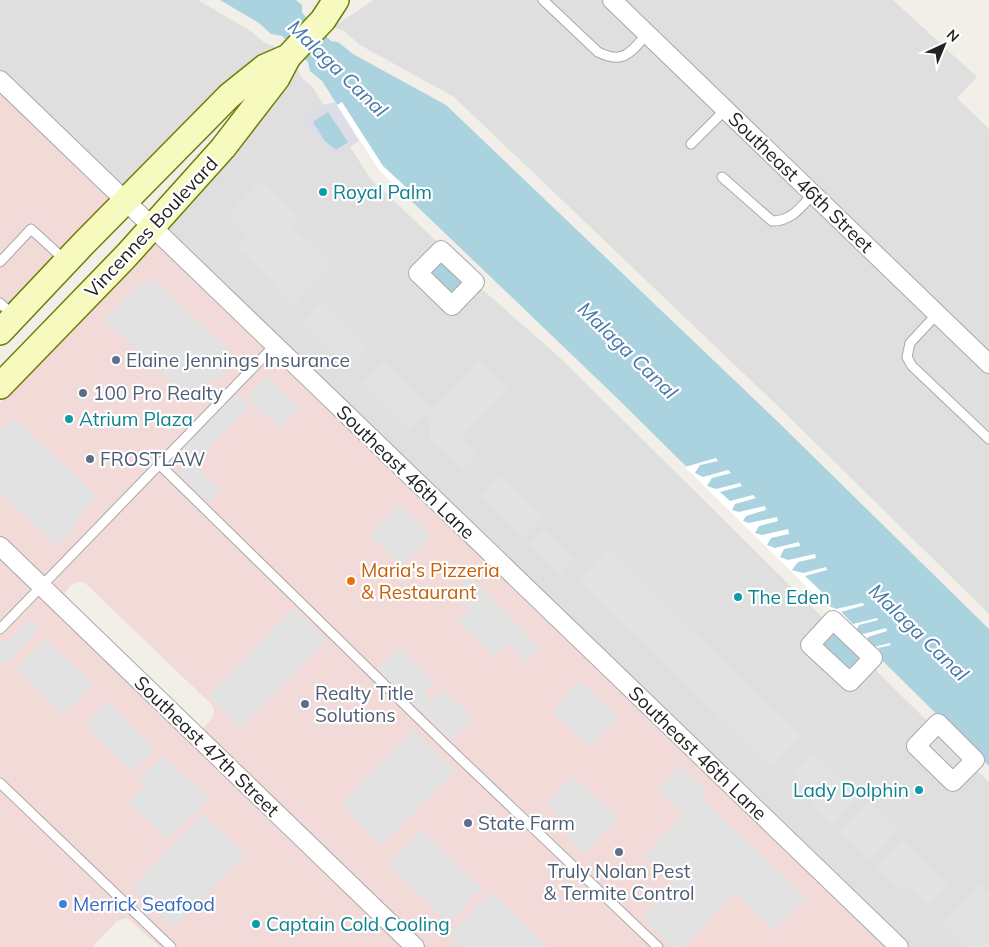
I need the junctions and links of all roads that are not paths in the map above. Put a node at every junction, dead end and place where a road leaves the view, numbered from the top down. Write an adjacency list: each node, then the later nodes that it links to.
1 (352, 0): 4 (street, Vincennes Boulevard)
2 (543, 0): 5 (lane)
3 (612, 0): 5 (street, Southeast 46th Street)
4 (330, 10): 6 (street, Vincennes Boulevard)
5 (648, 34): 8 (street, Southeast 46th Street)
6 (288, 56): 12 (street, Vincennes Boulevard); 13 (street, Vincennes Boulevard)
7 (0, 80): 12 (street, Southeast 46th Lane)
8 (726, 109): 9 (lane); 11 (street, Southeast 46th Street)
9 (691, 144)
10 (722, 177): 11 (lane)
11 (813, 194): 16 (street, Southeast 46th Street)
12 (126, 201): 13 (street, Southeast 46th Lane); 14 (street, Vincennes Boulevard)
13 (152, 227): 18 (street, Southeast 46th Lane); 20 (street, Vincennes Boulevard)
14 (66, 261): 15 (lane); 17 (street, Vincennes Boulevard)
15 (0, 262)
16 (937, 314): 19 (street, Southeast 46th Street); 21 (lane)
17 (5, 317)
18 (275, 345): 22 (lane); 27 (street, Southeast 46th Lane)
19 (989, 364)
20 (0, 386)
21 (989, 439)
22 (159, 464): 24 (lane); 30 (lane)
23 (0, 546): 24 (street, Southeast 47th Street)
24 (41, 586): 25 (lane); 29 (street, Southeast 47th Street)
25 (0, 629)
26 (0, 783): 28 (lane)
27 (892, 945)
28 (171, 947)
29 (414, 947)
30 (658, 947)

